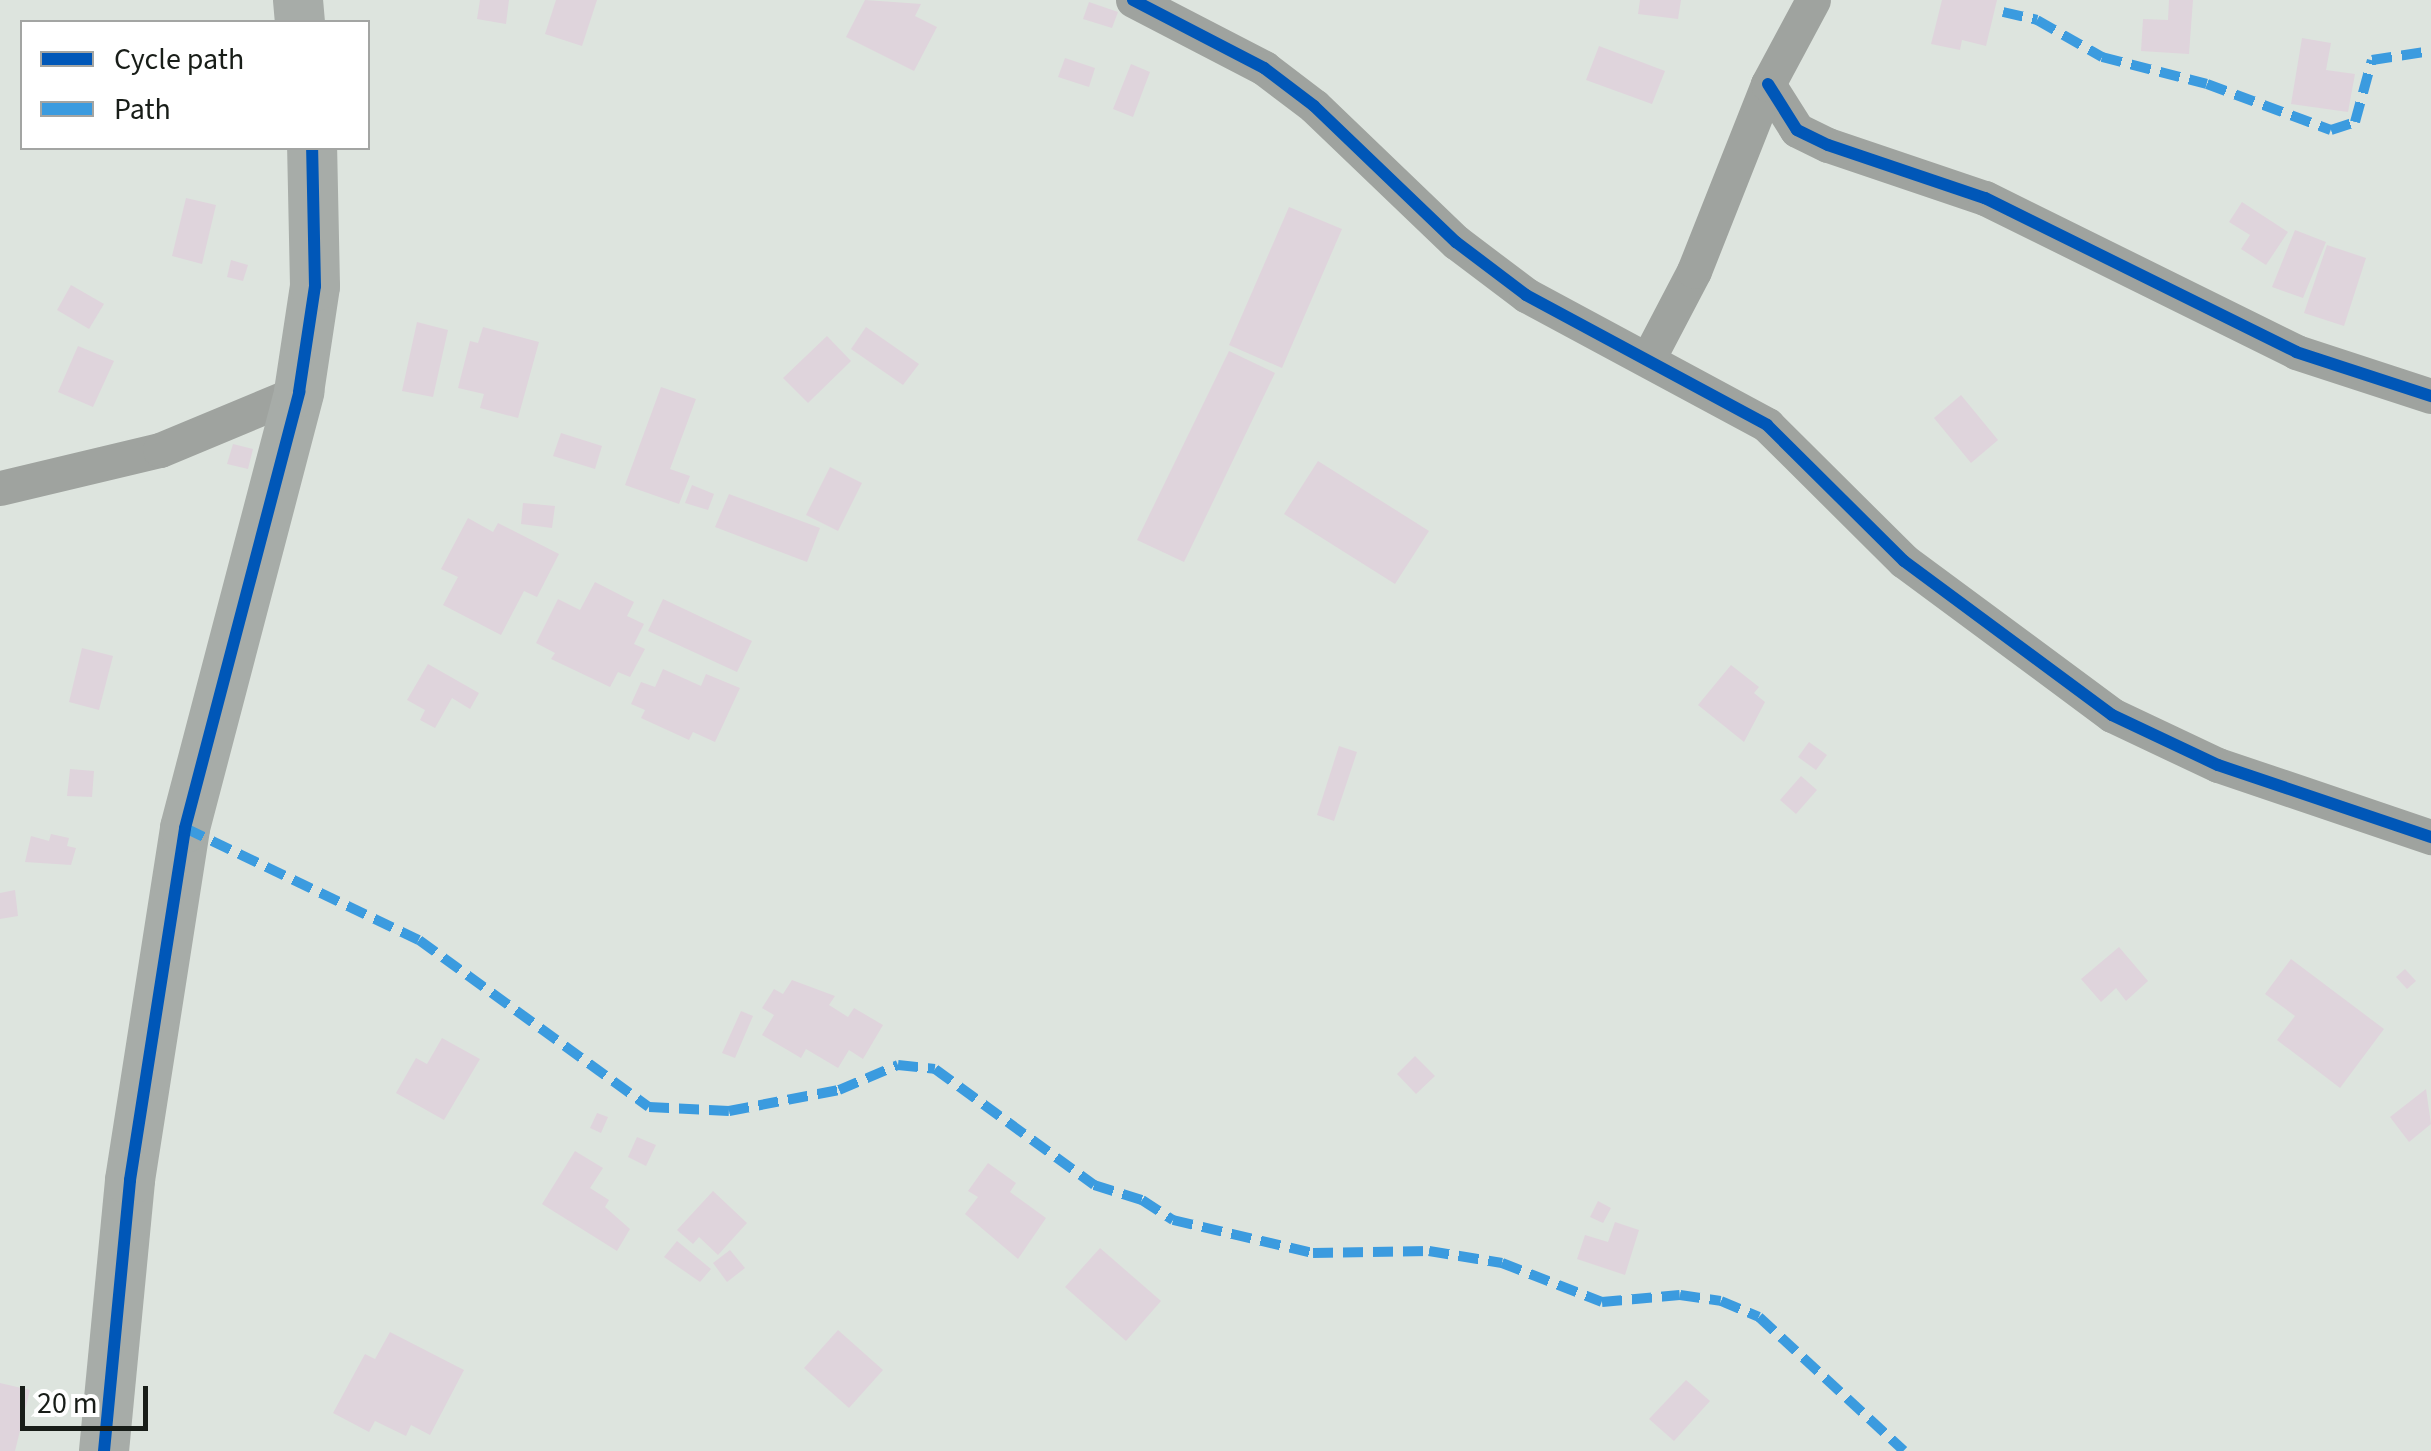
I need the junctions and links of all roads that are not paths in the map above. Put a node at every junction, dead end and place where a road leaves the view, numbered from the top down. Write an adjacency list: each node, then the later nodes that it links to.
1 (1134, 0): 5 (street)
2 (1813, 0): 3 (street)
3 (1768, 84): 5 (street); 7 (street)
4 (312, 150): 6 (street)
5 (1649, 357): 9 (street)
6 (299, 392): 8 (street); 10 (street)
7 (2431, 396)
8 (0, 488)
9 (2431, 837)
10 (104, 1451)

